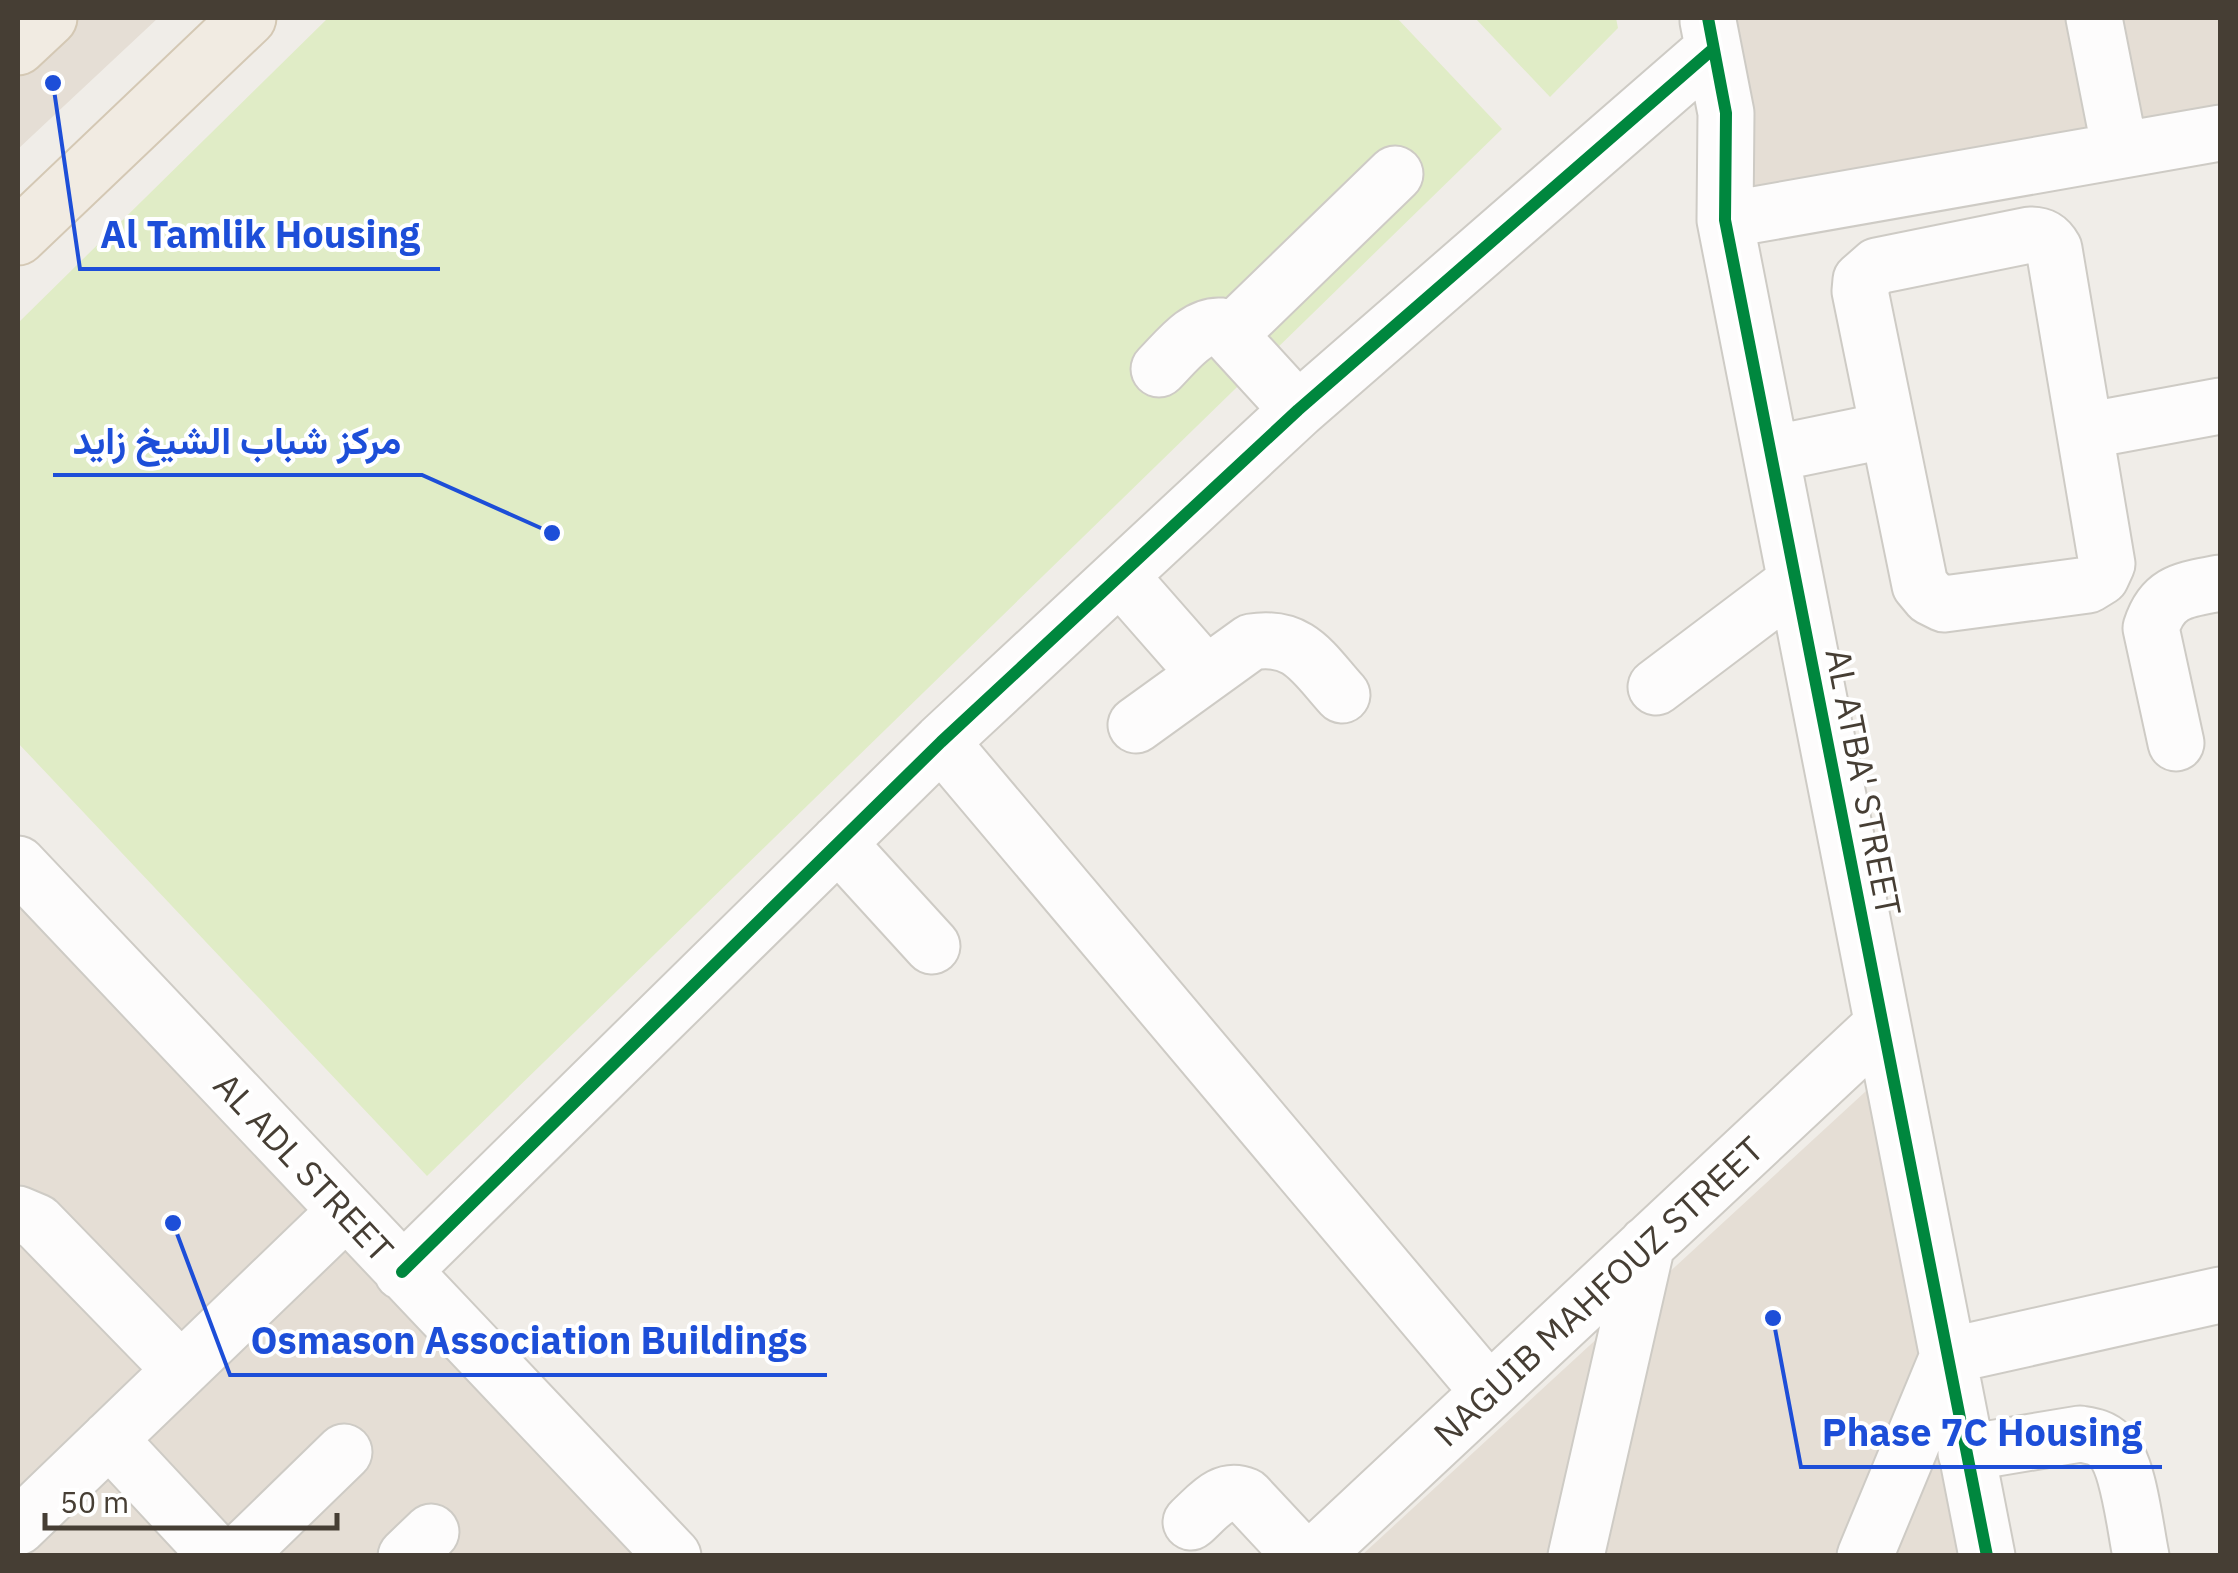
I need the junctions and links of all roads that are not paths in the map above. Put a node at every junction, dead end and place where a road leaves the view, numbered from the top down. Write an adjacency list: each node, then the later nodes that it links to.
1 (49, 18): 5 (main road)
2 (248, 18): 10 (main road)
3 (2094, 18): 7 (street)
4 (1710, 33): 9 (street, AL ATBA' STREET); 14 (street)
5 (18, 47)
6 (2220, 132): 7 (street)
7 (2120, 150): 9 (street)
8 (1395, 174): 11 (street)
9 (1725, 220): 17 (street, AL ATBA' STREET)
10 (18, 237)
11 (1230, 333): 12 (street); 14 (street)
12 (1159, 368)
13 (2220, 406): 16 (street)
14 (1298, 410): 18 (street)
15 (1888, 430): 16 (street); 16 (street); 17 (street)
16 (2086, 432)
17 (1772, 454): 19 (street, AL ATBA' STREET)
18 (1120, 576): 21 (street); 25 (street)
19 (1795, 582): 22 (street); 30 (street, AL ATBA' STREET)
20 (2220, 583): 26 (street)
21 (1206, 674): 23 (street); 24 (street)
22 (1656, 687)
23 (1342, 695)
24 (1136, 725)
25 (941, 742): 27 (street); 38 (street)
26 (2176, 743)
27 (838, 843): 29 (street); 34 (street)
28 (27, 894): 31 (street, AL ADL STREET)
29 (932, 946)
30 (1882, 1026): 33 (street, NAGUIB MAHFOUZ STREET); 36 (street, AL ATBA' STREET)
31 (346, 1211): 34 (street, AL ADL STREET); 37 (street)
32 (18, 1214): 37 (street)
33 (1647, 1244): 38 (street, NAGUIB MAHFOUZ STREET); 45 (street)
34 (402, 1272): 44 (street, AL ADL STREET)
35 (2220, 1296): 36 (street)
36 (1948, 1356): 41 (street, AL ATBA' STREET); 50 (street)
37 (181, 1370): 39 (street)
38 (1489, 1392): 49 (street, NAGUIB MAHFOUZ STREET)
39 (109, 1439): 43 (street); 46 (street)
40 (344, 1452): 47 (street)
41 (1966, 1453): 51 (street, AL ATBA' STREET); 52 (street)
42 (1191, 1522): 48 (street)
43 (18, 1526)
44 (664, 1552)
45 (1574, 1555)
46 (218, 1556)
47 (237, 1556)
48 (1302, 1556)
49 (1314, 1556)
50 (1866, 1556)
51 (1987, 1556)
52 (2141, 1556)

